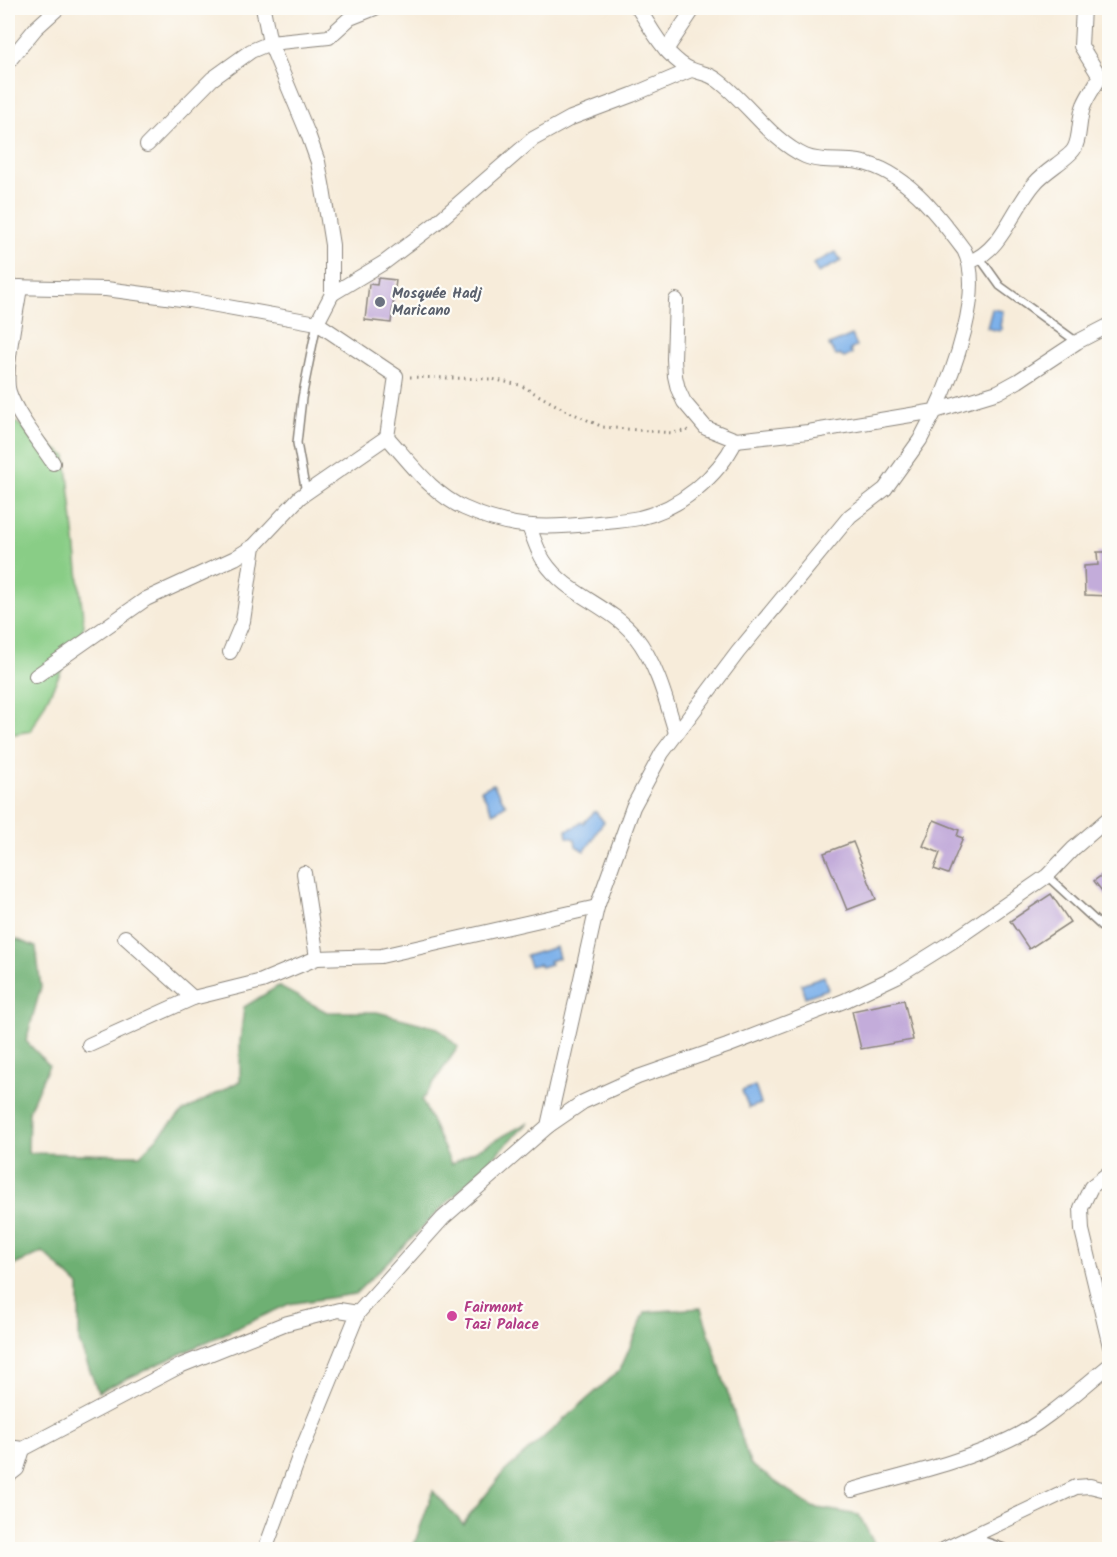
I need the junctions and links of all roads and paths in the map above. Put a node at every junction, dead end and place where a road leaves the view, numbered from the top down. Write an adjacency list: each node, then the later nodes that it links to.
1 (58, 8): 9 (street)
2 (263, 8): 7 (street)
3 (375, 8): 7 (street)
4 (638, 8): 8 (street)
5 (694, 8): 8 (street)
6 (1083, 8): 11 (street)
7 (270, 43): 12 (street); 15 (street)
8 (666, 50): 10 (street)
9 (8, 62)
10 (691, 70): 13 (street); 15 (street)
11 (1105, 76): 13 (street)
12 (147, 145)
13 (975, 260): 19 (lane); 21 (street)
14 (14, 287): 17 (street); 25 (street)
15 (332, 294): 17 (street)
16 (676, 300): 22 (street)
17 (317, 322): 20 (street); 26 (lane)
18 (1110, 325): 19 (street)
19 (1077, 342): 21 (street)
20 (396, 376): 22 (path); 23 (street)
21 (936, 411): 24 (street); 31 (street)
22 (706, 428): 24 (street)
23 (387, 437): 26 (street); 27 (street)
24 (736, 440): 27 (street)
25 (52, 463)
26 (300, 497): 28 (street)
27 (529, 527): 31 (street)
28 (254, 546): 29 (street); 30 (street)
29 (230, 652)
30 (36, 676)
31 (676, 733): 35 (street)
32 (1110, 818): 34 (street)
33 (303, 873): 38 (street)
34 (1047, 876): 36 (lane); 41 (street)
35 (597, 907): 38 (street); 41 (street)
36 (1110, 934)
37 (125, 937): 39 (street)
38 (317, 958): 39 (street)
39 (193, 998): 40 (street)
40 (89, 1045)
41 (548, 1125): 43 (street)
42 (1110, 1172): 44 (street)
43 (358, 1313): 47 (street); 52 (street)
44 (1110, 1346)
45 (1110, 1365): 49 (street)
46 (8, 1447): 47 (street)
47 (23, 1449): 48 (street)
48 (8, 1476)
49 (852, 1490)
50 (1110, 1491): 51 (street)
51 (969, 1536): 53 (street); 54 (lane)
52 (265, 1550)
53 (943, 1550)
54 (1010, 1550)

